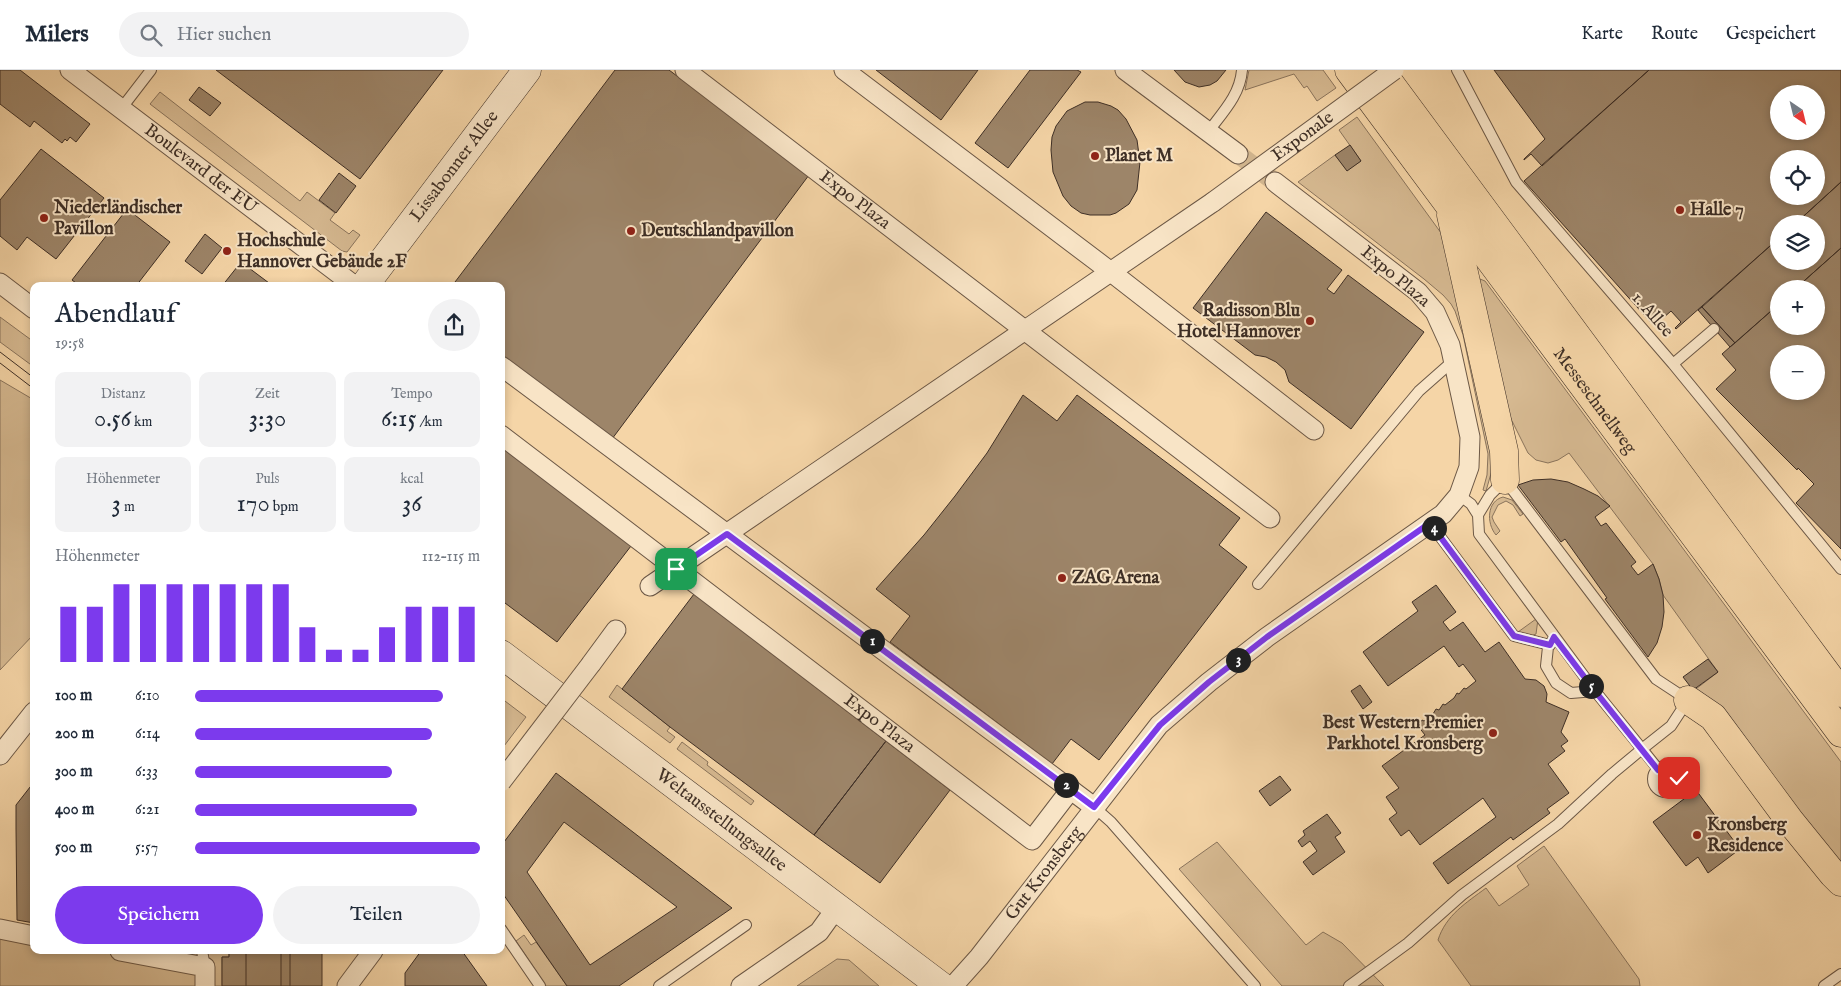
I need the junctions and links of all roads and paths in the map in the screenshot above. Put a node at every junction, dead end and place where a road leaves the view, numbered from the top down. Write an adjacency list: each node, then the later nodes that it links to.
1 (70, 70): 12 (street, Boulevard der EU)
2 (151, 70): 12 (lane)
3 (527, 70): 19 (main road, Lissabonner Allee)
4 (685, 70): 23 (street, Expo Plaza)
5 (844, 70): 17 (street)
6 (1125, 70): 13 (street)
7 (1242, 70): 13 (lane)
8 (1349, 70): 16 (highway, Messeschnellweg)
9 (1380, 70): 43 (highway, Messeschnellweg)
10 (1394, 70): 17 (street, Exponale, bridge)
11 (1457, 70): 25 (lane, 1. Allee)
12 (122, 109): 18 (street, Boulevard der EU)
13 (1208, 132): 14 (street)
14 (1238, 154)
15 (1275, 182): 24 (street, Expo Plaza)
16 (1448, 204): 29 (highway); 46 (highway, Messeschnellweg)
17 (1112, 272): 23 (street); 27 (street)
18 (350, 282)
19 (367, 282)
20 (0, 283): 21 (street)
21 (30, 306)
22 (1714, 329): 25 (lane)
23 (1025, 330): 32 (street, Expo Plaza); 34 (street)
24 (1453, 361): 30 (street, Expo Plaza); 37 (lane)
25 (1673, 364): 36 (lane, 1. Allee)
26 (505, 369): 34 (street)
27 (1314, 430)
28 (505, 437): 35 (street, Expo Plaza)
29 (1505, 480): 31 (lane); 44 (lane)
30 (1459, 495): 31 (lane); 33 (street, Gut Kronsberg)
31 (1478, 515): 40 (lane)
32 (1270, 518)
33 (1430, 523): 40 (lane); 52 (street, Gut Kronsberg)
34 (727, 534): 35 (street); 51 (street)
35 (676, 569): 38 (street); 51 (street, Expo Plaza)
36 (1841, 569)
37 (1258, 584)
38 (650, 586)
39 (616, 630): 50 (street, bridge)
40 (1552, 641): 42 (lane); 42 (lane)
41 (505, 657): 54 (main road, Weltausstellungsallee)
42 (1595, 691): 47 (lane)
43 (1841, 693)
44 (1688, 700): 47 (lane); 53 (highway)
45 (30, 717): 48 (street)
46 (1841, 733)
47 (1642, 749): 49 (lane); 71 (lane)
48 (0, 755)
49 (1658, 770)
50 (505, 777)
51 (1071, 789): 52 (street)
52 (1094, 807): 69 (street, Gut Kronsberg); 70 (lane)
53 (1841, 882)
54 (837, 907): 67 (street); 68 (main road, Weltausstellungsallee)
55 (746, 925): 66 (lane)
56 (0, 929): 57 (street)
57 (30, 935)
58 (505, 935): 65 (lane)
59 (151, 954): 61 (street)
60 (371, 954): 64 (street)
61 (203, 959): 63 (street)
62 (1841, 974): 72 (lane)
63 (205, 986)
64 (346, 986)
65 (540, 986)
66 (658, 986)
67 (742, 986)
68 (941, 986)
69 (953, 986)
70 (1255, 986)
71 (1349, 986)
72 (1824, 986)

